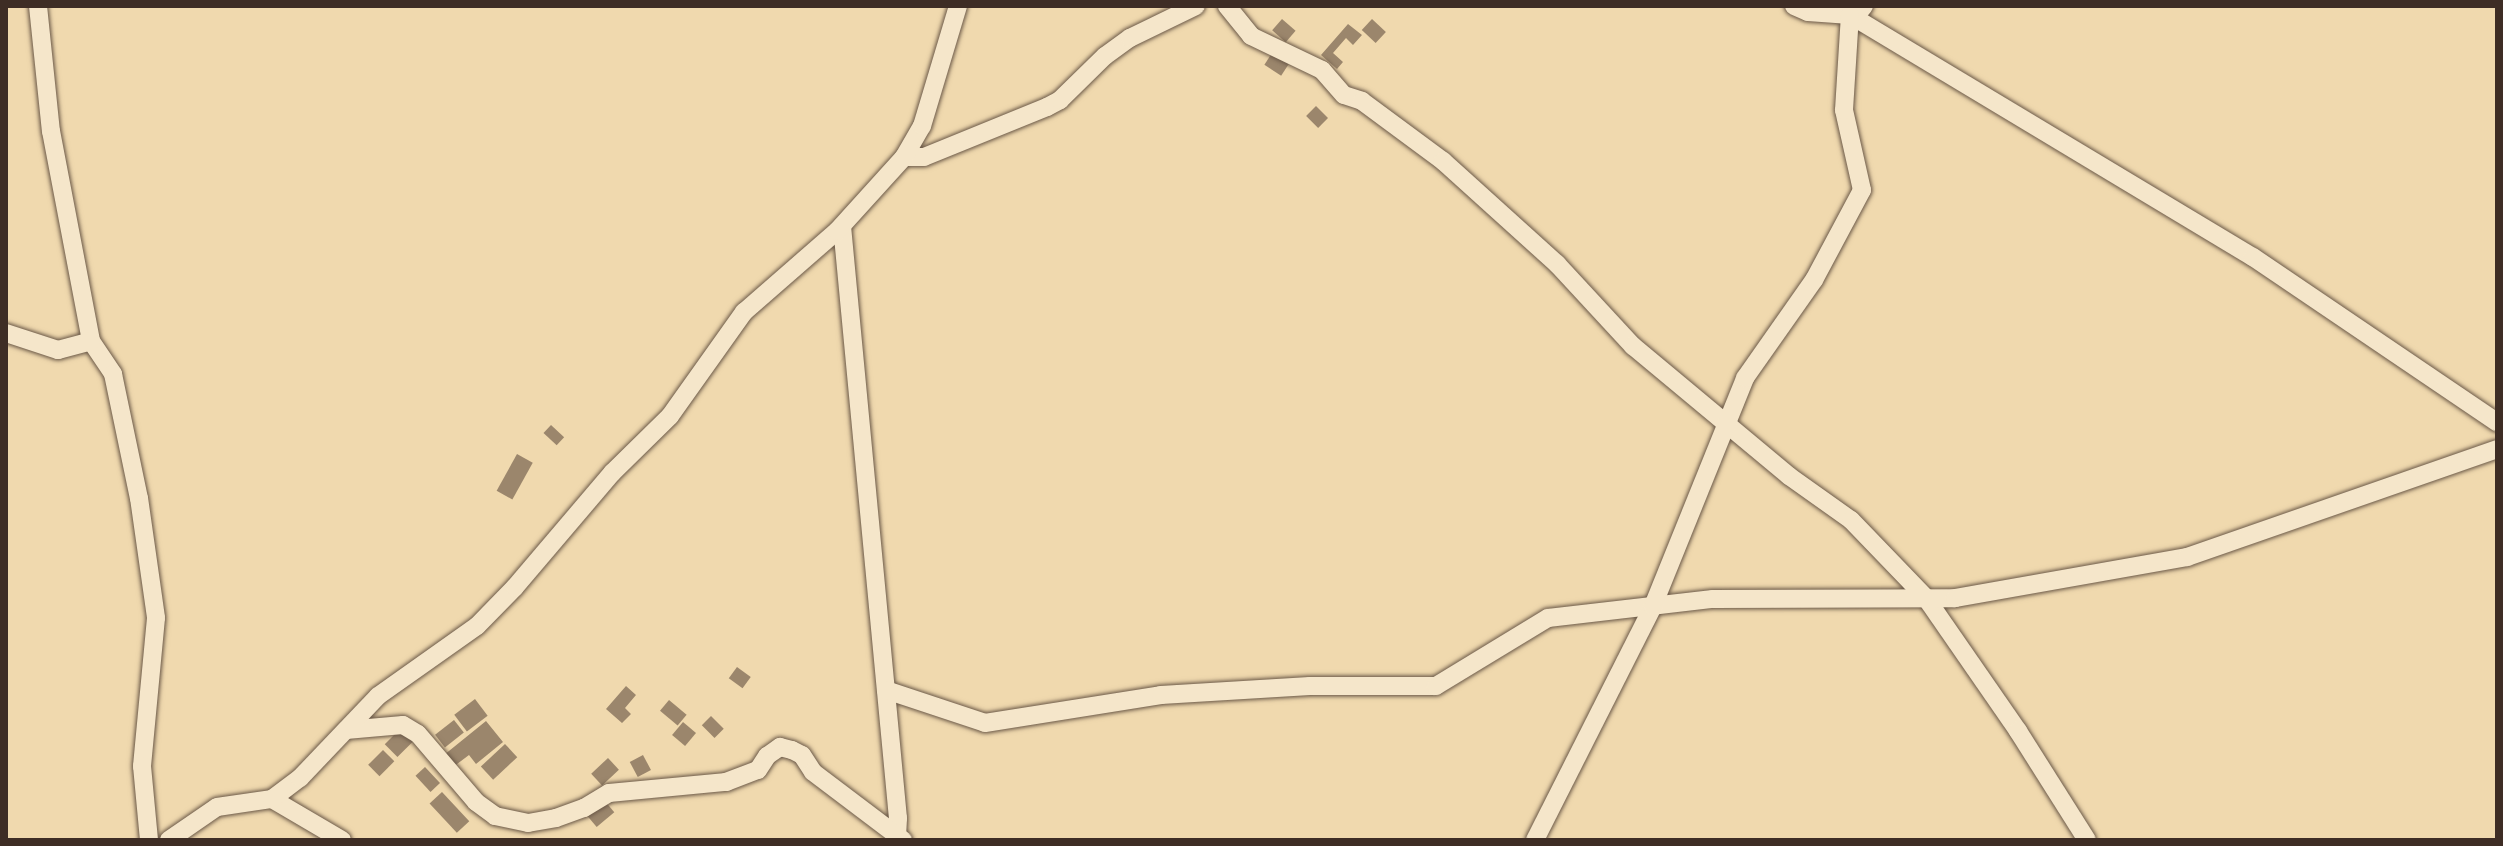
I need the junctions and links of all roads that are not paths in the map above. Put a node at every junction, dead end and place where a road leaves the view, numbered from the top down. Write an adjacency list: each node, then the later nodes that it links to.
1 (38, 6): 10 (street)
2 (958, 6): 7 (street)
3 (1196, 6): 7 (street)
4 (1227, 6): 12 (street)
5 (1794, 6): 6 (street)
6 (1857, 11): 11 (street); 12 (street)
7 (904, 157): 8 (street)
8 (842, 226): 16 (street); 17 (street)
9 (6, 333): 10 (street)
10 (91, 341): 20 (street)
11 (2497, 422)
12 (1727, 423): 14 (street); 15 (street)
13 (2497, 449): 14 (street)
14 (1926, 598): 15 (street); 24 (street)
15 (1653, 606): 16 (street); 23 (street)
16 (886, 690): 19 (street)
17 (346, 730): 18 (street); 19 (street)
18 (272, 799): 21 (street); 22 (street)
19 (899, 838)
20 (149, 840)
21 (169, 840)
22 (342, 840)
23 (1535, 840)
24 (2087, 840)

